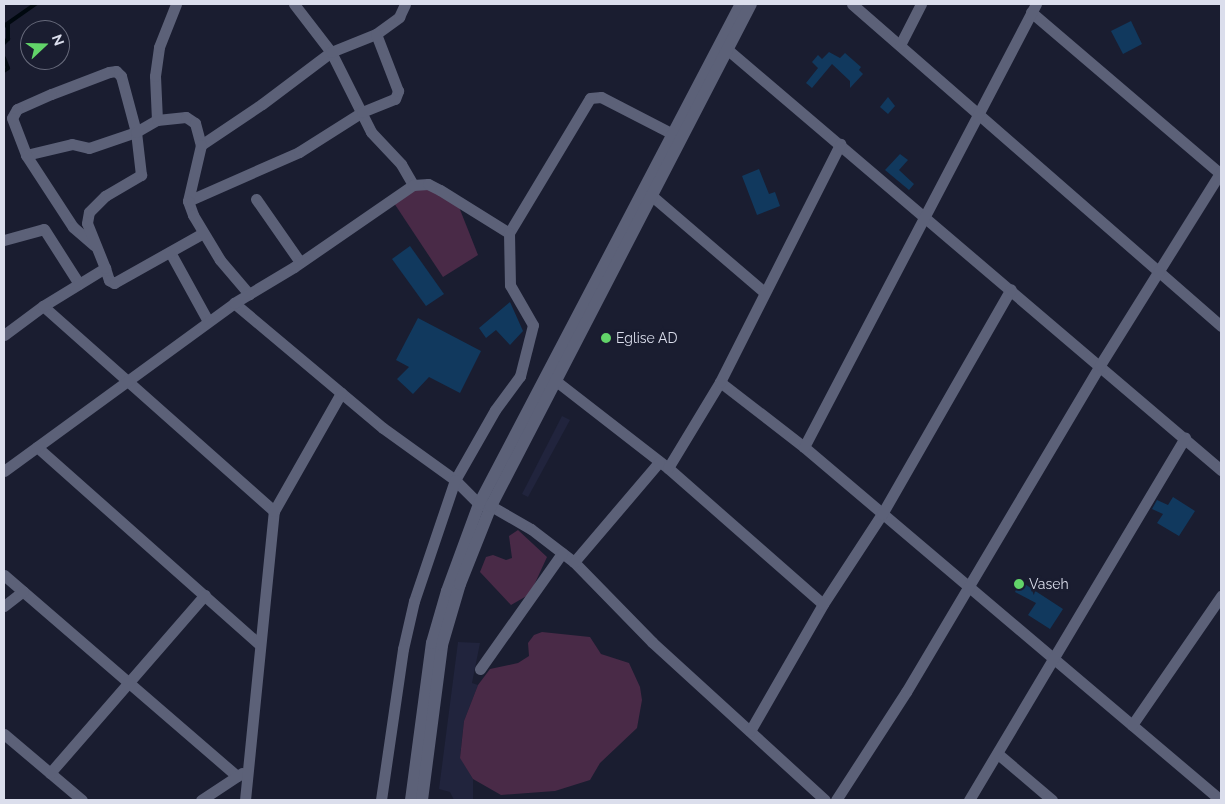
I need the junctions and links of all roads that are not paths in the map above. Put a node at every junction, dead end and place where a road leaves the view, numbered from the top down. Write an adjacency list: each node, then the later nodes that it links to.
1 (176, 4): 15 (street)
2 (294, 4): 12 (street)
3 (405, 4): 9 (street)
4 (742, 4): 17 (street)
5 (751, 4): 11 (street)
6 (852, 4): 10 (street)
7 (921, 4): 10 (street)
8 (1034, 8): 14 (street); 21 (street)
9 (376, 34): 12 (street); 13 (street)
10 (900, 45): 14 (street)
11 (728, 50): 18 (street); 23 (street)
12 (331, 52): 13 (street); 19 (street)
13 (362, 112): 22 (street); 24 (street)
14 (978, 114): 26 (street); 34 (street)
15 (157, 120): 16 (street); 19 (street)
16 (136, 132): 20 (street); 20 (street); 30 (street)
17 (673, 134): 28 (street); 56 (street)
18 (840, 144): 26 (street); 37 (street)
19 (201, 145): 24 (street)
20 (26, 154): 30 (street)
21 (1221, 173): 34 (street)
22 (413, 185): 28 (street); 32 (street)
23 (652, 196): 37 (street); 46 (street)
24 (188, 200): 27 (street)
25 (256, 200): 32 (street)
26 (925, 216): 36 (street); 51 (street)
27 (203, 233): 31 (street); 38 (street)
28 (510, 233): 55 (street)
29 (4, 240): 35 (street)
30 (94, 245): 33 (street)
31 (170, 252): 33 (street); 41 (street)
32 (300, 262): 38 (street)
33 (105, 268): 35 (street)
34 (1160, 273): 42 (street); 44 (street)
35 (79, 284): 40 (street)
36 (1011, 289): 44 (street); 58 (street)
37 (764, 292): 47 (street)
38 (249, 294): 39 (street)
39 (234, 302): 41 (street); 48 (street)
40 (43, 306): 43 (street); 45 (street)
41 (208, 321): 45 (street)
42 (1221, 326)
43 (4, 335)
44 (1100, 365): 49 (street); 62 (street)
45 (129, 379): 50 (street); 57 (street)
46 (556, 381): 52 (street); 56 (street)
47 (720, 382): 51 (street); 52 (street)
48 (341, 393): 55 (street); 57 (street)
49 (1185, 438): 53 (street); 69 (street)
50 (36, 447): 54 (street); 64 (street)
51 (804, 447): 58 (street)
52 (664, 465): 60 (street); 66 (street)
53 (1221, 470)
54 (4, 471)
55 (455, 480): 56 (street); 83 (street)
56 (485, 505): 59 (street); 84 (street); 85 (street)
57 (274, 511): 68 (street)
58 (882, 514): 62 (street); 66 (street)
59 (562, 553): 60 (street); 70 (street)
60 (574, 562): 73 (street)
61 (4, 575): 63 (street)
62 (968, 586): 69 (street); 87 (street)
63 (23, 591): 67 (street); 71 (street)
64 (204, 595): 68 (street); 71 (street)
65 (1220, 602): 72 (street)
66 (823, 604): 73 (street)
67 (4, 606)
68 (259, 644): 76 (street)
69 (1051, 659): 72 (street); 75 (street)
70 (480, 669)
71 (128, 681): 77 (street); 78 (street)
72 (1132, 725): 79 (street)
73 (750, 731): 86 (street)
74 (4, 734): 77 (street)
75 (998, 754): 88 (street); 89 (street)
76 (248, 769): 78 (street); 82 (street)
77 (50, 773): 80 (street)
78 (237, 776): 81 (street)
79 (1218, 796)
80 (82, 800)
81 (201, 800)
82 (245, 800)
83 (382, 800)
84 (411, 800)
85 (422, 800)
86 (825, 800)
87 (836, 800)
88 (969, 800)
89 (1052, 800)

